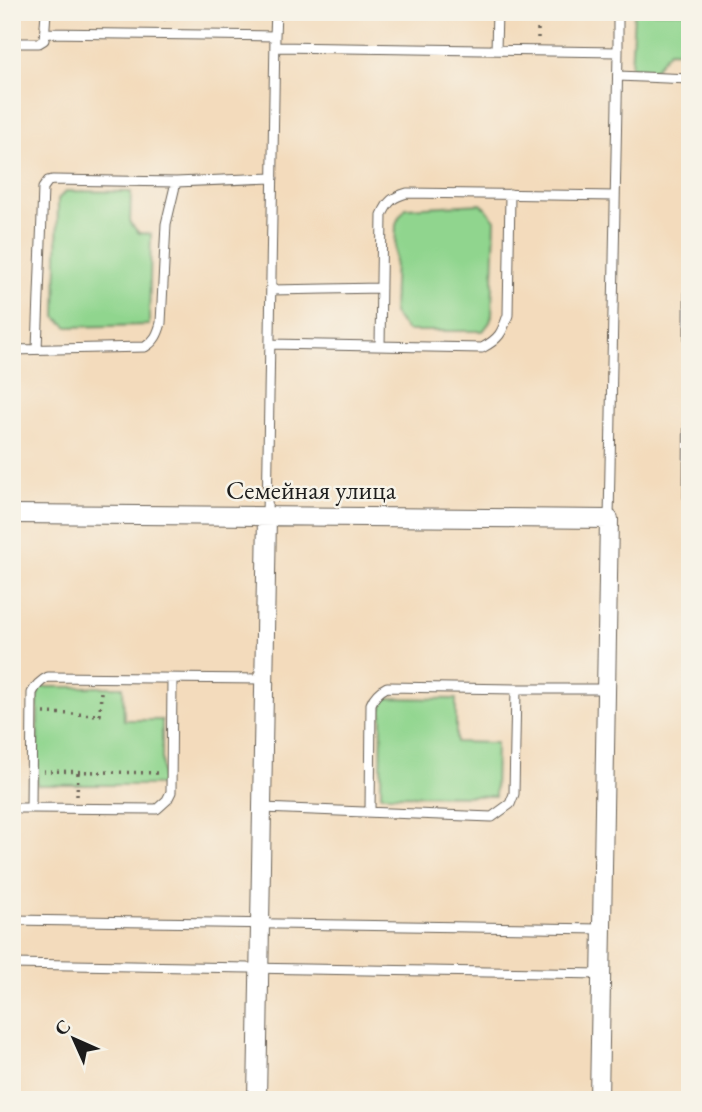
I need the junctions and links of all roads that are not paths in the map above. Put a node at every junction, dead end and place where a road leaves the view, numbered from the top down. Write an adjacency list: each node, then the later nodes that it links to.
1 (46, 12): 5 (lane)
2 (276, 12): 6 (lane)
3 (618, 12): 10 (lane)
4 (497, 16): 9 (lane)
5 (45, 33): 6 (lane); 7 (lane)
6 (275, 36): 8 (lane)
7 (12, 43)
8 (275, 47): 9 (lane); 14 (lane)
9 (496, 50): 10 (lane)
10 (618, 52): 11 (lane)
11 (618, 76): 12 (lane); 17 (lane)
12 (690, 79)
13 (690, 161): 24 (lane)
14 (273, 178): 15 (lane); 19 (lane)
15 (176, 182): 22 (lane); 22 (lane)
16 (510, 194): 17 (lane); 18 (lane); 21 (lane)
17 (615, 196): 27 (lane)
18 (381, 288): 19 (lane); 21 (lane)
19 (271, 290): 20 (lane)
20 (270, 344): 21 (lane); 26 (lane)
21 (380, 346)
22 (37, 349): 23 (lane)
23 (12, 350)
24 (690, 502)
25 (12, 514): 26 (street, Семейная улица)
26 (267, 516): 27 (street, Семейная улица); 29 (street)
27 (609, 519): 31 (street)
28 (172, 679): 29 (lane); 33 (lane); 33 (lane)
29 (264, 680): 34 (street)
30 (516, 689): 31 (lane); 35 (lane); 35 (lane)
31 (606, 689): 38 (street)
32 (12, 808): 33 (lane)
33 (31, 808)
34 (262, 808): 35 (lane); 37 (street)
35 (370, 812)
36 (12, 920): 37 (lane)
37 (260, 924): 38 (lane); 40 (street)
38 (602, 929): 41 (street)
39 (12, 964): 40 (lane)
40 (259, 968): 41 (lane); 42 (street)
41 (601, 974): 43 (street)
42 (257, 1100)
43 (599, 1100)

